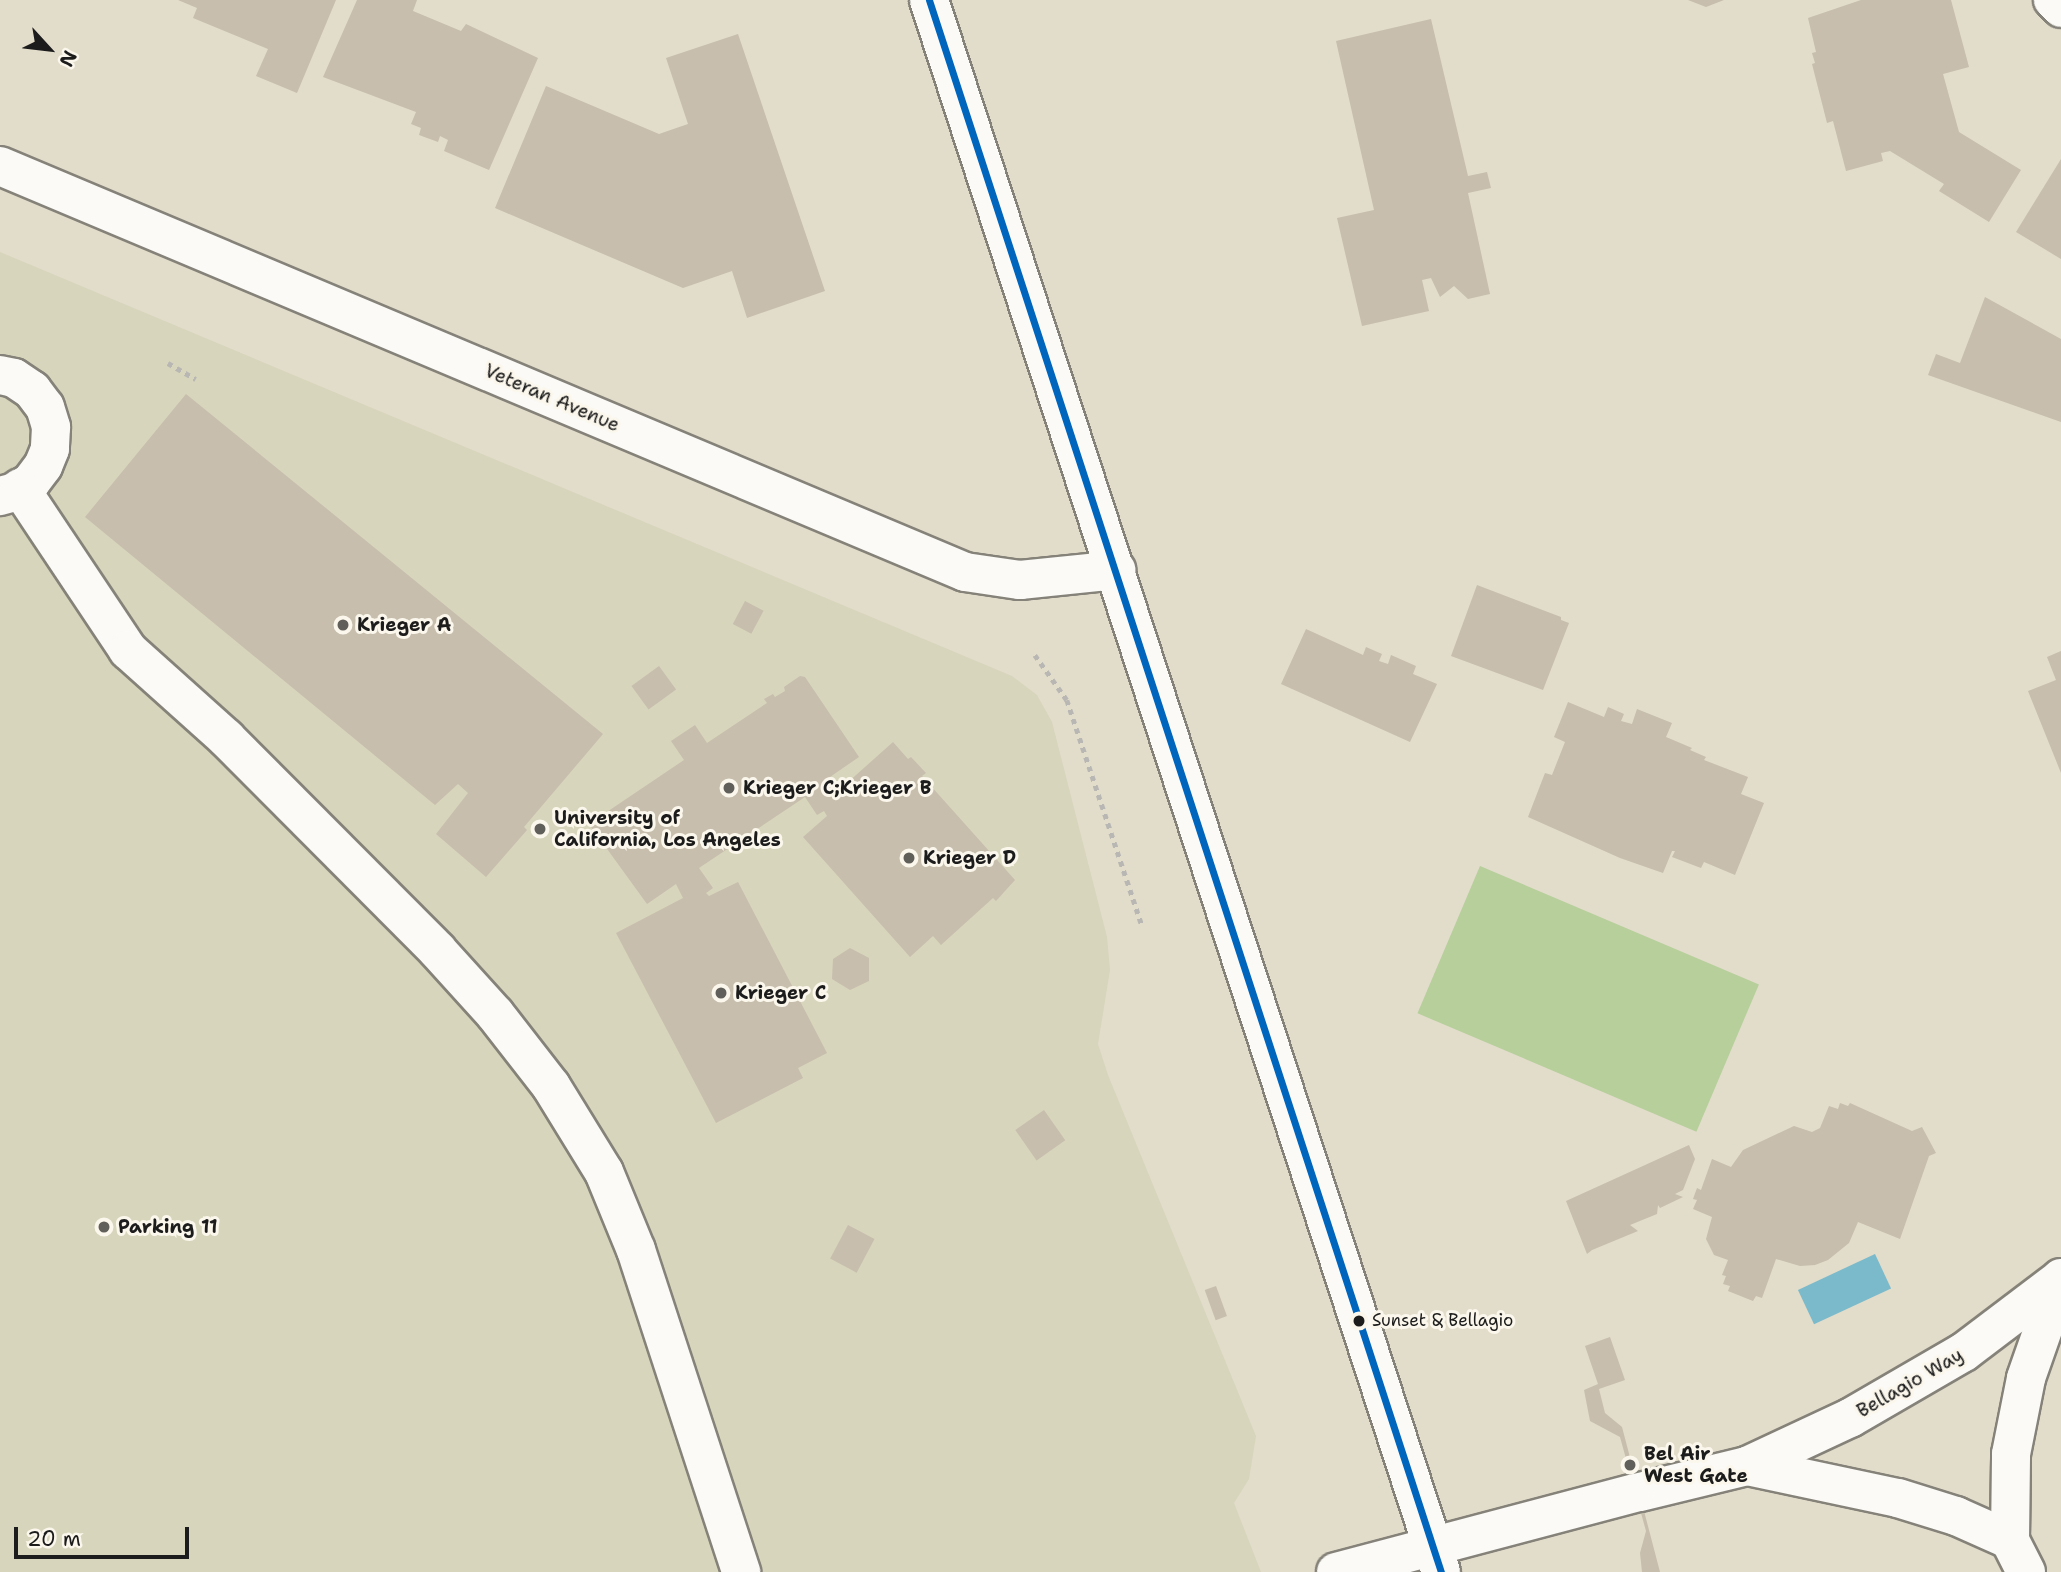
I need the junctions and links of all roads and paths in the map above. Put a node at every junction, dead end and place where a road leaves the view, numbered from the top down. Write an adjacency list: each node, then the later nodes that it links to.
1 (929, 0): 9 (street)
2 (2053, 0): 3 (street)
3 (2061, 8)
4 (0, 166): 9 (street, Veteran Avenue)
5 (168, 363): 7 (path)
6 (0, 375): 8 (street)
7 (196, 379)
8 (10, 492): 16 (street)
9 (1116, 570): 15 (street)
10 (1035, 655): 11 (path)
11 (1142, 926)
12 (2060, 1279): 13 (street, Bellagio Way); 14 (street)
13 (1747, 1466): 14 (street, Bellagio Way); 15 (street, Bellagio Way)
14 (2018, 1556)
15 (1438, 1560): 17 (street, Bellagio Way)
16 (741, 1572)
17 (1336, 1572)

